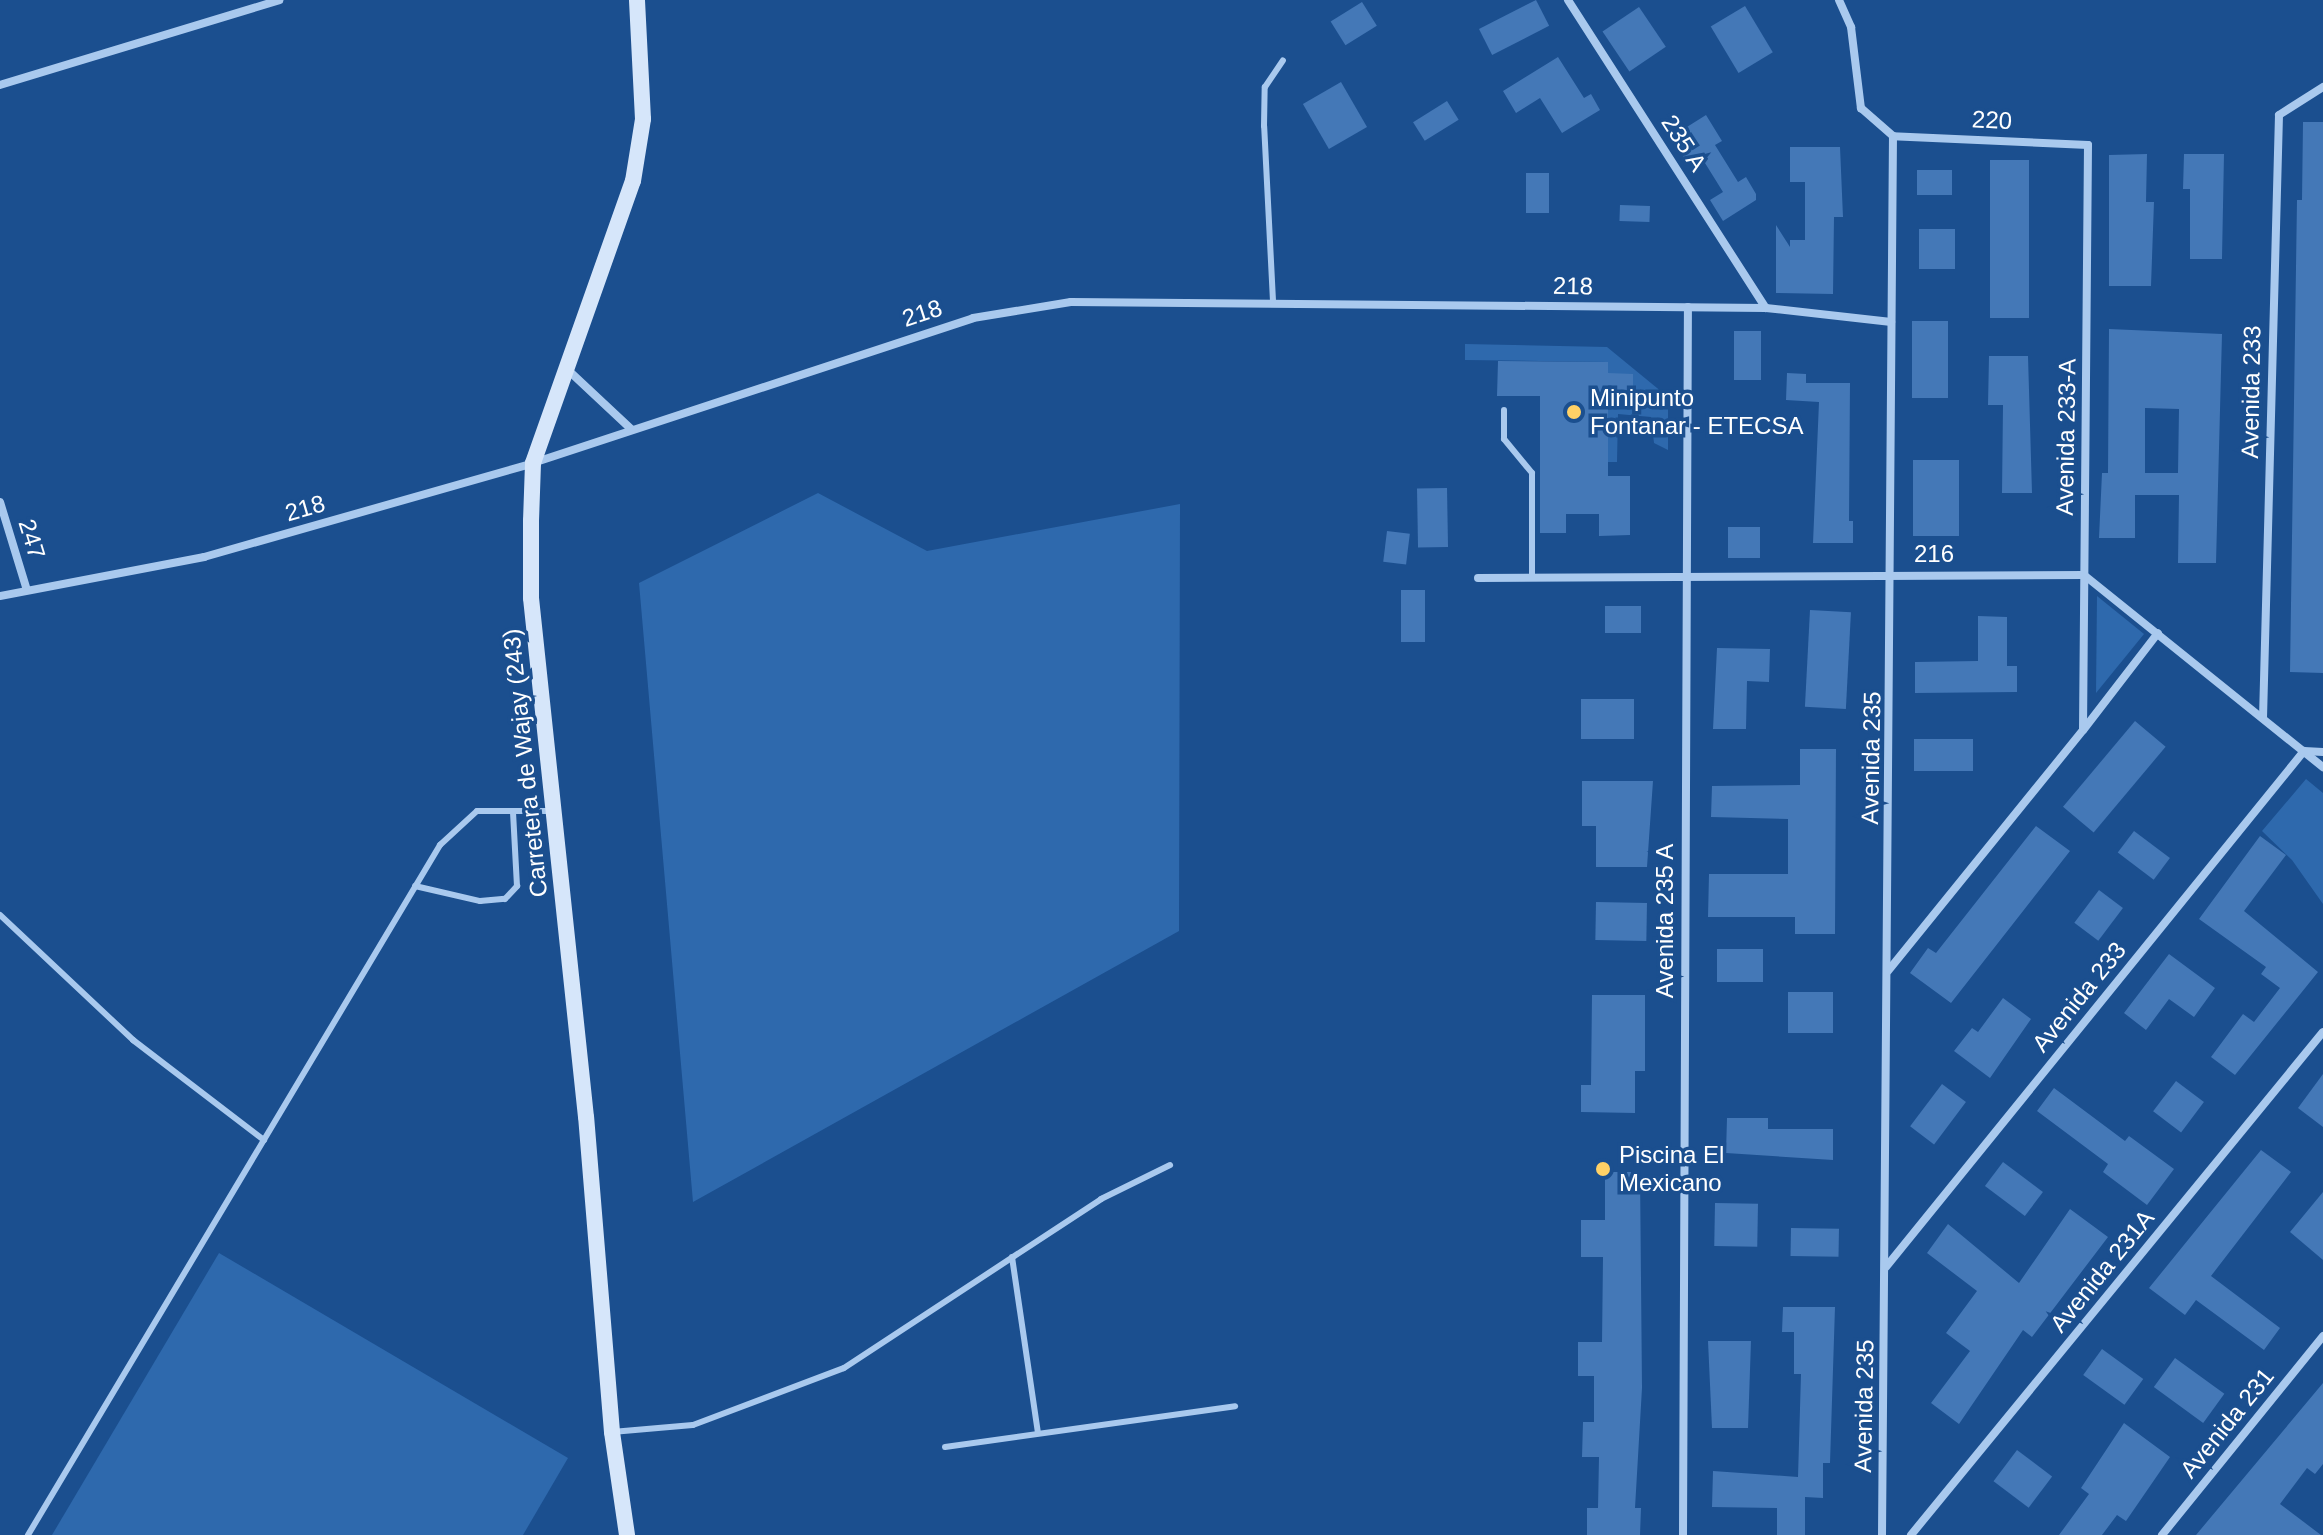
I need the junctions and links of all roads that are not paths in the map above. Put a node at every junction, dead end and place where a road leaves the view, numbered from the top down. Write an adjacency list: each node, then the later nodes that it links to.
1 (279, 0): 6 (street)
2 (637, 0): 14 (main road, Carretera de Wajay (243))
3 (1568, 0): 12 (street, 235 A)
4 (1839, 0): 8 (street)
5 (1283, 60): 10 (lane)
6 (0, 85)
7 (2323, 87): 27 (street, Avenida 233)
8 (1893, 136): 9 (street, 220); 13 (street, Avenida 235)
9 (2088, 145): 20 (street, Avenida 233-A)
10 (1273, 301): 11 (street, 218); 16 (street, 218)
11 (1688, 307): 12 (street, 218); 21 (street, Avenida 235 A)
12 (1766, 308): 13 (street, 218)
13 (1891, 322): 19 (street, Avenida 235)
14 (568, 369): 16 (street); 17 (main road, Carretera de Wajay (243))
15 (1504, 410): 22 (lane)
16 (631, 429): 17 (street, 218)
17 (533, 463): 24 (street, 218); 33 (main road, Carretera de Wajay (243))
18 (0, 502): 24 (street, 247)
19 (1893, 574): 20 (street, 216); 21 (street, 216); 36 (street, Avenida 235)
20 (2084, 575): 26 (street); 28 (street, Avenida 233-A)
21 (1687, 576): 22 (street, 216); 49 (street, Avenida 235 A)
22 (1532, 577): 23 (street, 216)
23 (1478, 578)
24 (26, 587): 25 (street, 218)
25 (0, 596)
26 (2158, 633): 27 (street); 28 (street)
27 (2263, 718): 29 (street)
28 (2083, 730): 36 (street)
29 (2304, 751): 30 (street); 31 (street); 41 (street, Avenida 233)
30 (2323, 752)
31 (2323, 767)
32 (513, 811): 33 (lane); 34 (lane); 34 (lane)
33 (556, 811): 44 (main road, Carretera de Wajay (243))
34 (415, 886): 38 (lane)
35 (0, 915): 38 (lane)
36 (1888, 971): 41 (street, Avenida 235)
37 (2323, 1032): 51 (street, Avenida 231A)
38 (264, 1140): 47 (lane)
39 (1170, 1165): 40 (lane)
40 (1012, 1257): 44 (lane); 45 (lane)
41 (1885, 1268): 50 (street, Avenida 235)
42 (2323, 1336): 52 (street, Avenida 231)
43 (1235, 1406): 45 (lane)
44 (612, 1432): 48 (main road, Carretera de Wajay (243))
45 (1038, 1433): 46 (lane)
46 (945, 1447)
47 (28, 1535)
48 (627, 1535)
49 (1683, 1535)
50 (1882, 1535)
51 (1911, 1535)
52 (2162, 1535)

